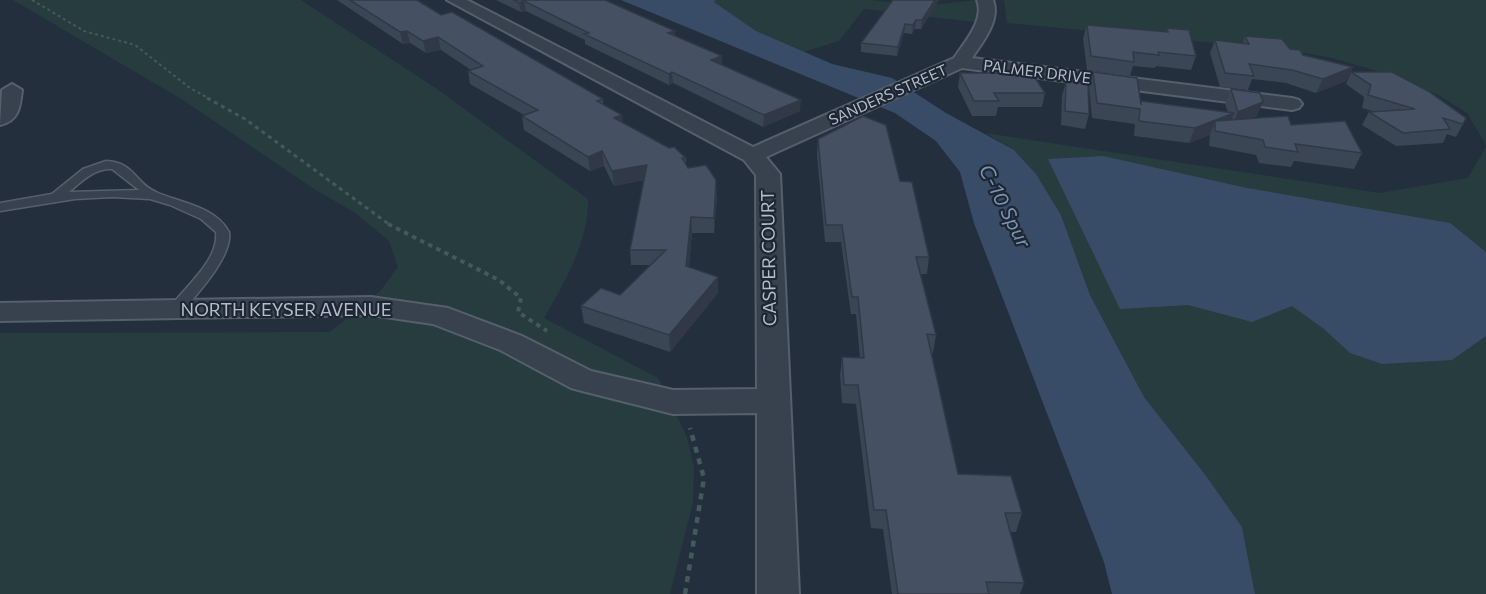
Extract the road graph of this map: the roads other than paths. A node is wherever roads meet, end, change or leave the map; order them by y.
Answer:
1 (455, 0) edge
2 (985, 0) edge
3 (960, 62) junction
4 (6, 91) edge
5 (1292, 104) dead end
6 (0, 119) edge
7 (752, 155) junction
8 (151, 195) junction
9 (57, 196) junction
10 (0, 207) edge
11 (177, 309) junction
12 (0, 312) edge
13 (772, 401) junction
14 (778, 594) edge

1 - 7 street, CASPER COURT
2 - 3 street, SANDERS STREET
3 - 5 street, PALMER DRIVE
3 - 7 street, SANDERS STREET
4 - 6 street
7 - 13 street, CASPER COURT
8 - 9 lane
8 - 9 lane
8 - 11 lane
9 - 10 lane
11 - 12 street, NORTH KEYSER AVENUE
11 - 13 street, NORTH KEYSER AVENUE
13 - 14 street, CASPER COURT

